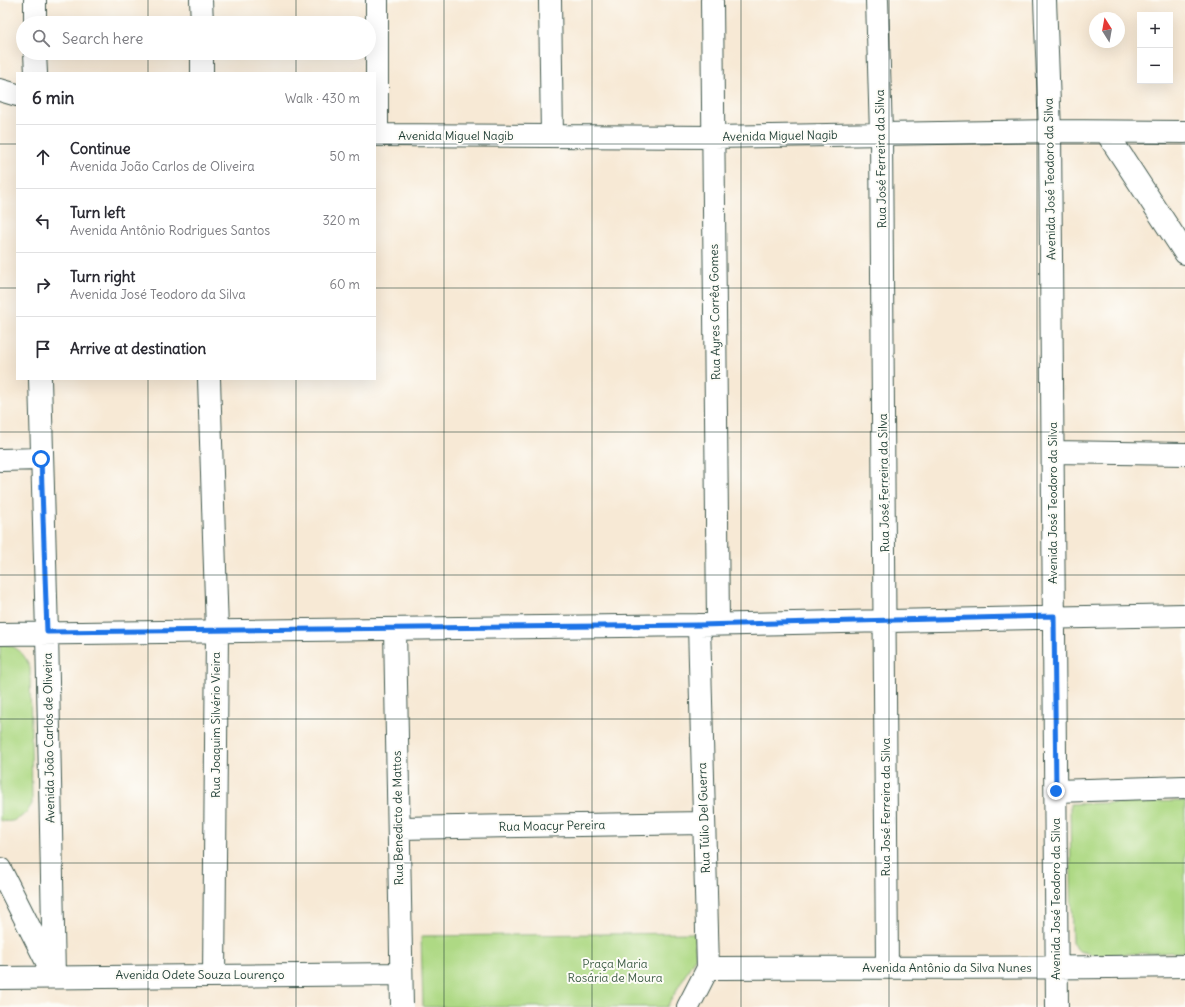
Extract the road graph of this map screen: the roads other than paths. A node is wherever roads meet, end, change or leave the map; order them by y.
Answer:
1 (35, 0) edge
2 (201, 0) edge
3 (377, 0) edge
4 (550, 0) edge
5 (712, 0) edge
6 (877, 0) edge
7 (1045, 0) edge
8 (35, 16) edge
9 (202, 16) edge
10 (36, 60) edge
11 (202, 60) edge
12 (36, 72) edge
13 (202, 72) edge
14 (0, 90) edge
15 (16, 95) edge
16 (1050, 131) junction
17 (1106, 132) junction
18 (1185, 132) edge
19 (881, 134) junction
20 (376, 135) edge
21 (552, 136) junction
22 (714, 137) junction
23 (1185, 253) edge
24 (40, 380) edge
25 (209, 380) edge
26 (1053, 452) junction
27 (1185, 454) edge
28 (41, 459) junction
29 (0, 460) edge
30 (1185, 615) edge
31 (1054, 616) junction
32 (885, 620) junction
33 (709, 624) junction
34 (395, 629) junction
35 (47, 632) junction
36 (217, 632) junction
37 (0, 634) edge
38 (1185, 787) edge
39 (1056, 791) junction
40 (704, 823) junction
41 (399, 828) junction
42 (0, 869) edge
43 (1185, 966) edge
44 (887, 967) junction
45 (708, 968) junction
46 (1057, 969) junction
47 (400, 974) junction
48 (54, 976) junction
49 (214, 976) junction
50 (0, 978) edge
51 (402, 1007) edge
52 (688, 1007) edge
53 (1057, 1007) edge

1 - 8 street
2 - 9 street
3 - 20 street
4 - 21 street
5 - 22 street, Rua Ayres Corrêa Gomes
6 - 19 street, Rua José Ferreira da Silva
7 - 16 street, Avenida José Teodoro da Silva
10 - 12 street
11 - 13 street
14 - 15 street
16 - 17 street, Avenida Miguel Nagib
16 - 19 street, Avenida Miguel Nagib
16 - 26 street, Avenida José Teodoro da Silva
17 - 18 street, Avenida Miguel Nagib
17 - 23 street
19 - 22 street, Avenida Miguel Nagib
19 - 32 street, Rua José Ferreira da Silva
20 - 21 street, Avenida Miguel Nagib
21 - 22 street, Avenida Miguel Nagib
22 - 33 street, Rua Ayres Corrêa Gomes
24 - 28 street, Avenida João Carlos de Oliveira
25 - 36 street, Rua Joaquim Silvério Vieira
26 - 27 street
26 - 31 street, Avenida José Teodoro da Silva
28 - 29 street
28 - 35 street, Avenida João Carlos de Oliveira
30 - 31 street
31 - 32 street
31 - 39 street, Avenida José Teodoro da Silva
32 - 33 street
32 - 44 street, Rua José Ferreira da Silva
33 - 34 street
33 - 40 street, Rua Túlio Del Guerra
34 - 36 street
34 - 41 street, Rua Benedicto de Mattos
35 - 36 street
35 - 37 street
35 - 48 street, Avenida João Carlos de Oliveira
36 - 49 street, Rua Joaquim Silvério Vieira
38 - 39 street
39 - 46 street, Avenida José Teodoro da Silva
40 - 41 street, Rua Moacyr Pereira
40 - 45 street, Rua Túlio Del Guerra
41 - 47 street, Rua Benedicto de Mattos
42 - 48 street
43 - 46 street, Avenida Antônio da Silva Nunes
44 - 45 street, Avenida Antônio da Silva Nunes
44 - 46 street, Avenida Antônio da Silva Nunes
45 - 52 street, Rua Túlio Del Guerra
46 - 53 street, Avenida José Teodoro da Silva
47 - 49 street, Avenida Odete Souza Lourenço
47 - 51 street, Rua Benedicto de Mattos
48 - 49 street, Avenida Odete Souza Lourenço
48 - 50 street, Avenida Odete Souza Lourenço

